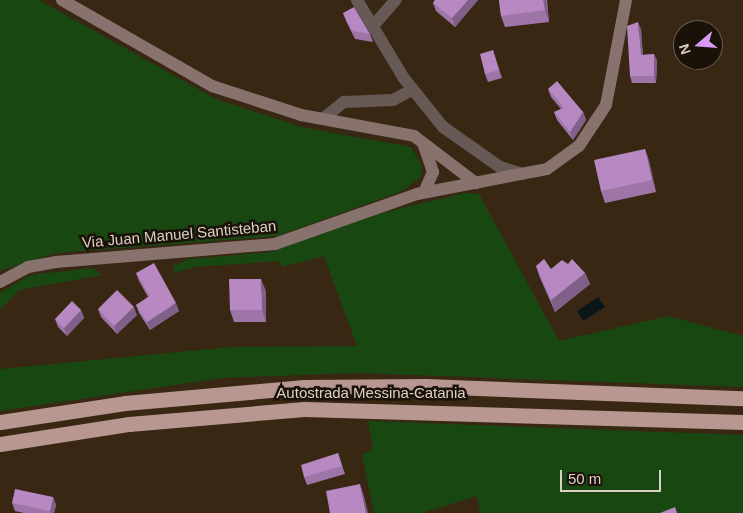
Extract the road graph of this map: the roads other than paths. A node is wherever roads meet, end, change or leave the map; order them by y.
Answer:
1 (62, 0) edge
2 (357, 0) edge
3 (396, 0) edge
4 (626, 0) edge
5 (373, 26) junction
6 (412, 90) junction
7 (324, 118) junction
8 (422, 141) junction
9 (500, 166) junction
10 (530, 176) junction
11 (509, 180) junction
12 (476, 183) junction
13 (424, 192) junction
14 (0, 282) edge
15 (743, 398) edge
16 (0, 422) edge
17 (743, 422) edge
18 (0, 444) edge

1 - 7 street
2 - 5 street
3 - 5 street
4 - 10 street, Via Juan Manuel Santisteban
5 - 6 street
6 - 7 street
6 - 9 street
7 - 8 street
8 - 12 street
8 - 13 street
9 - 10 street
9 - 11 street
10 - 11 street, Via Juan Manuel Santisteban
11 - 12 street, Via Juan Manuel Santisteban
12 - 13 street, Via Juan Manuel Santisteban
13 - 14 street, Via Juan Manuel Santisteban
15 - 16 highway, Autostrada Messina-Catania
17 - 18 highway, Autostrada Messina-Catania

